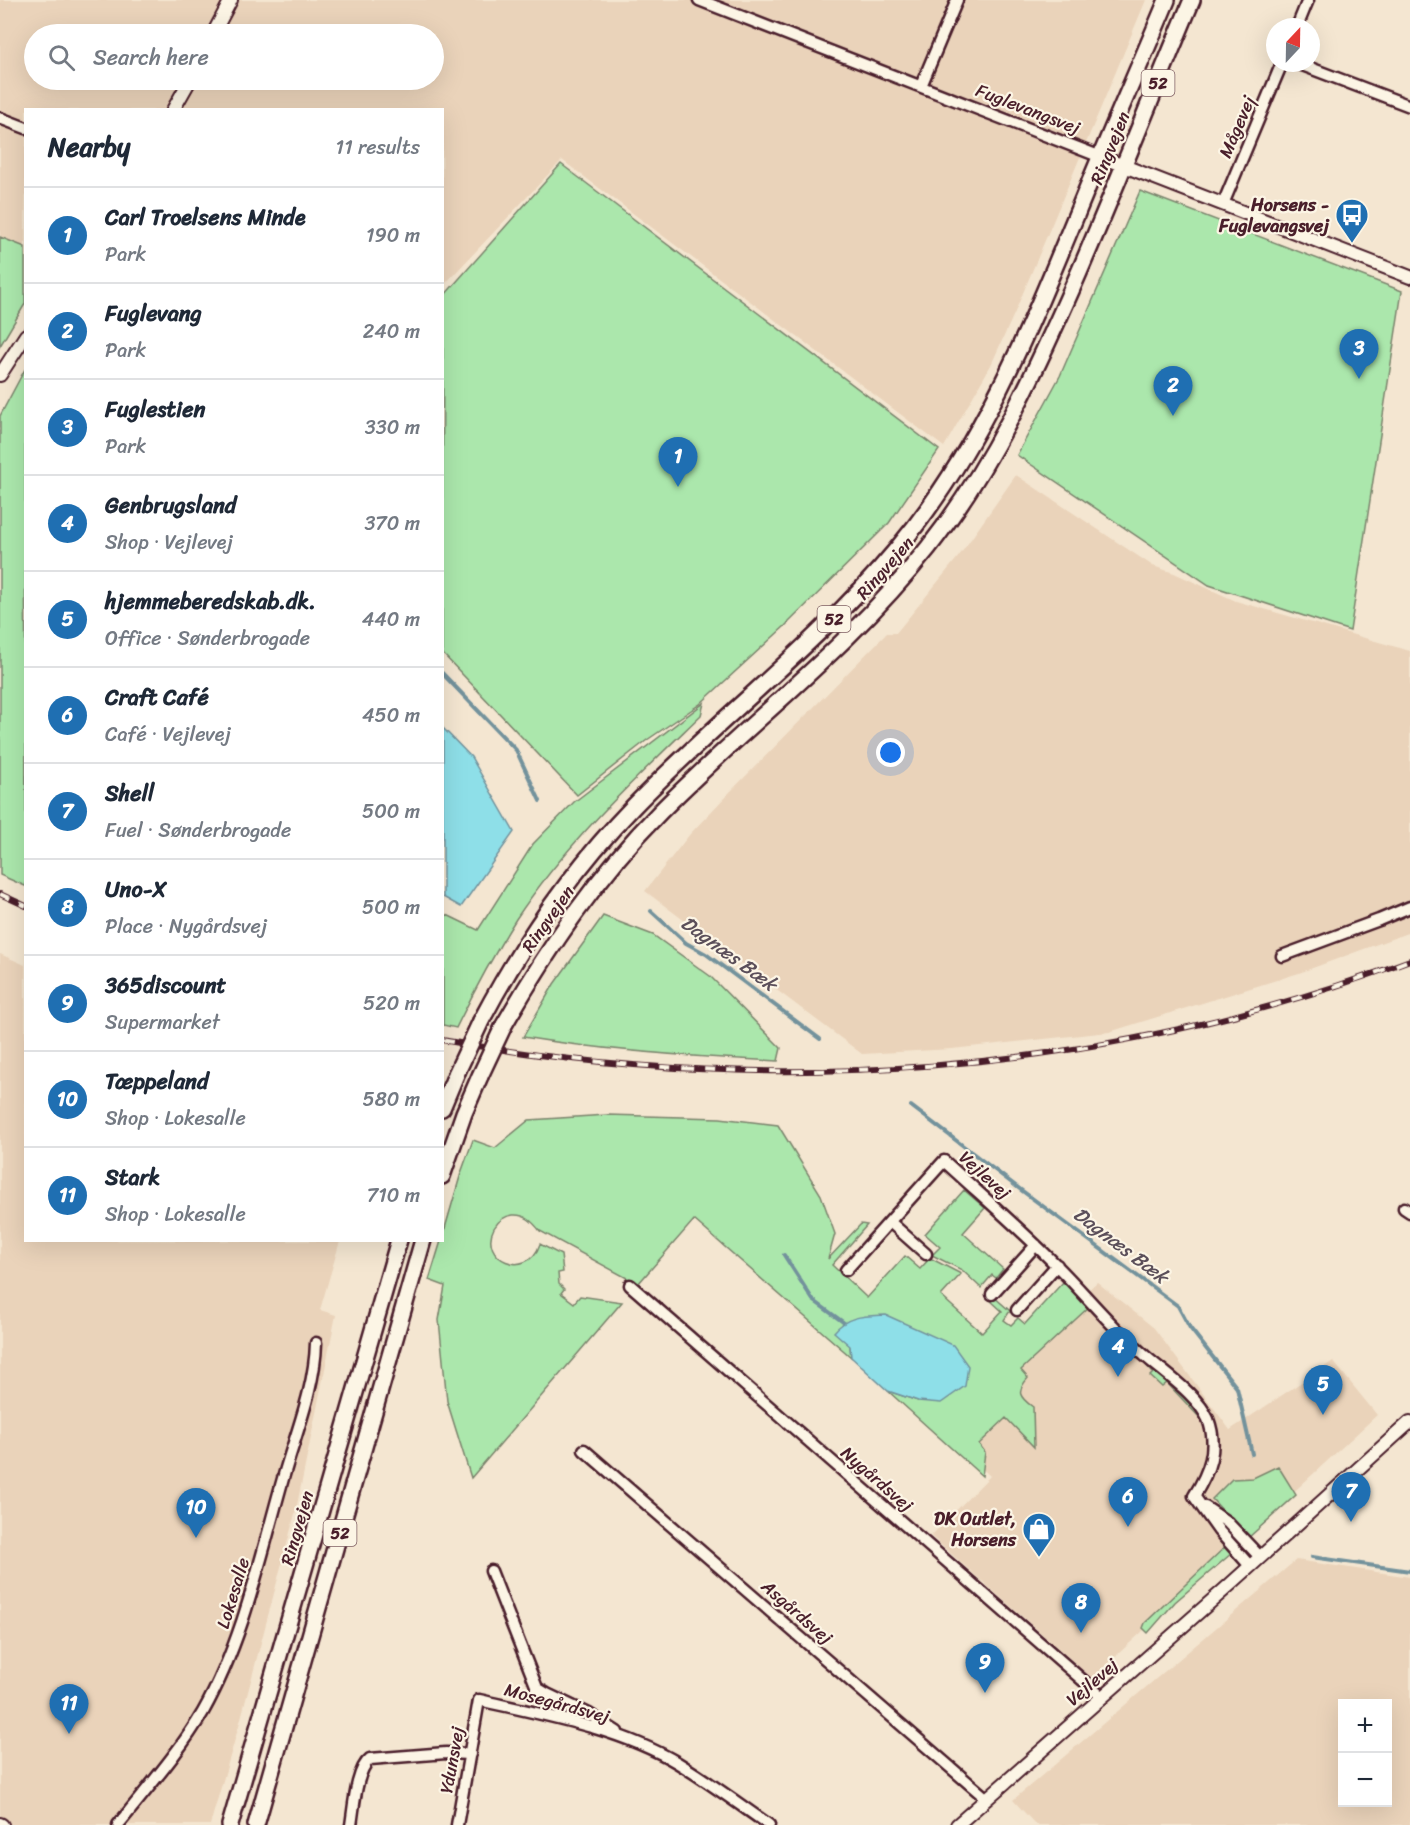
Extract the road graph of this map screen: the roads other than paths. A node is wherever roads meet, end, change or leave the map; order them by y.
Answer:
1 (231, 0) edge
2 (699, 0) edge
3 (957, 0) edge
4 (1167, 0) edge
5 (1192, 0) edge
6 (1308, 0) edge
7 (714, 3) edge
8 (1301, 18) edge
9 (218, 24) edge
10 (1278, 72) edge
11 (1320, 72) edge
12 (921, 86) junction
13 (184, 90) edge
14 (1410, 106) edge
15 (174, 108) edge
16 (0, 118) edge
17 (24, 127) edge
18 (1101, 157) junction
19 (1124, 166) junction
20 (1223, 204) junction
21 (1410, 278) edge
22 (24, 338) edge
23 (0, 375) edge
24 (1410, 907) edge
25 (1282, 956) dead end
26 (444, 1103) edge
27 (444, 1170) edge
28 (890, 1222) junction
29 (398, 1242) edge
30 (422, 1242) edge
31 (1036, 1245) junction
32 (926, 1254) dead end
33 (1057, 1265) junction
34 (846, 1270) dead end
35 (630, 1285) dead end
36 (992, 1294) dead end
37 (1017, 1310) dead end
38 (316, 1343) dead end
39 (1410, 1422) edge
40 (584, 1450) dead end
41 (1202, 1505) junction
42 (1260, 1557) junction
43 (1250, 1566) junction
44 (491, 1571) dead end
45 (1102, 1697) junction
46 (479, 1700) joint
47 (627, 1739) junction
48 (470, 1754) junction
49 (987, 1799) junction
50 (118, 1825) edge
51 (230, 1825) edge
52 (256, 1825) edge
53 (351, 1825) edge
54 (457, 1825) edge
55 (769, 1825) edge
56 (957, 1825) edge

1 - 9 street
2 - 7 street, Fuglevangsvej
3 - 12 street
4 - 18 main road, Ringvejen / 52
5 - 19 main road, Ringvejen / 52
6 - 8 street
7 - 12 street, Fuglevangsvej
10 - 20 street, Mågevej
11 - 14 street
12 - 18 street, Fuglevangsvej
13 - 15 street
16 - 17 street
18 - 19 street, Fuglevangsvej
18 - 26 main road, Ringvejen / 52, bridge
19 - 20 street, Fuglevangsvej
19 - 27 main road, Ringvejen / 52, bridge
20 - 21 street, Fuglevangsvej
22 - 23 street
24 - 25 street
28 - 31 street, Vejlevej
28 - 32 street
28 - 34 street, Vejlevej
29 - 51 main road, Ringvejen / 52
30 - 52 main road, 52
31 - 33 street, Vejlevej
31 - 36 street
33 - 37 street
33 - 41 street, Vejlevej
35 - 45 street, Nygårdsvej
38 - 50 street, Lokesalle
39 - 42 street, Vejlevej
40 - 49 street, Asgårdsvej
41 - 42 street
41 - 43 street
42 - 43 street, Vejlevej
43 - 45 street, Vejlevej
44 - 47 street, Mosegårdsvej
45 - 49 street, Vejlevej
46 - 47 street, Mosegårdsvej
46 - 48 street, Ydunsvej
47 - 55 street, Mosegårdsvej
48 - 53 street
48 - 54 street, Ydunsvej
49 - 56 street, Vejlevej

